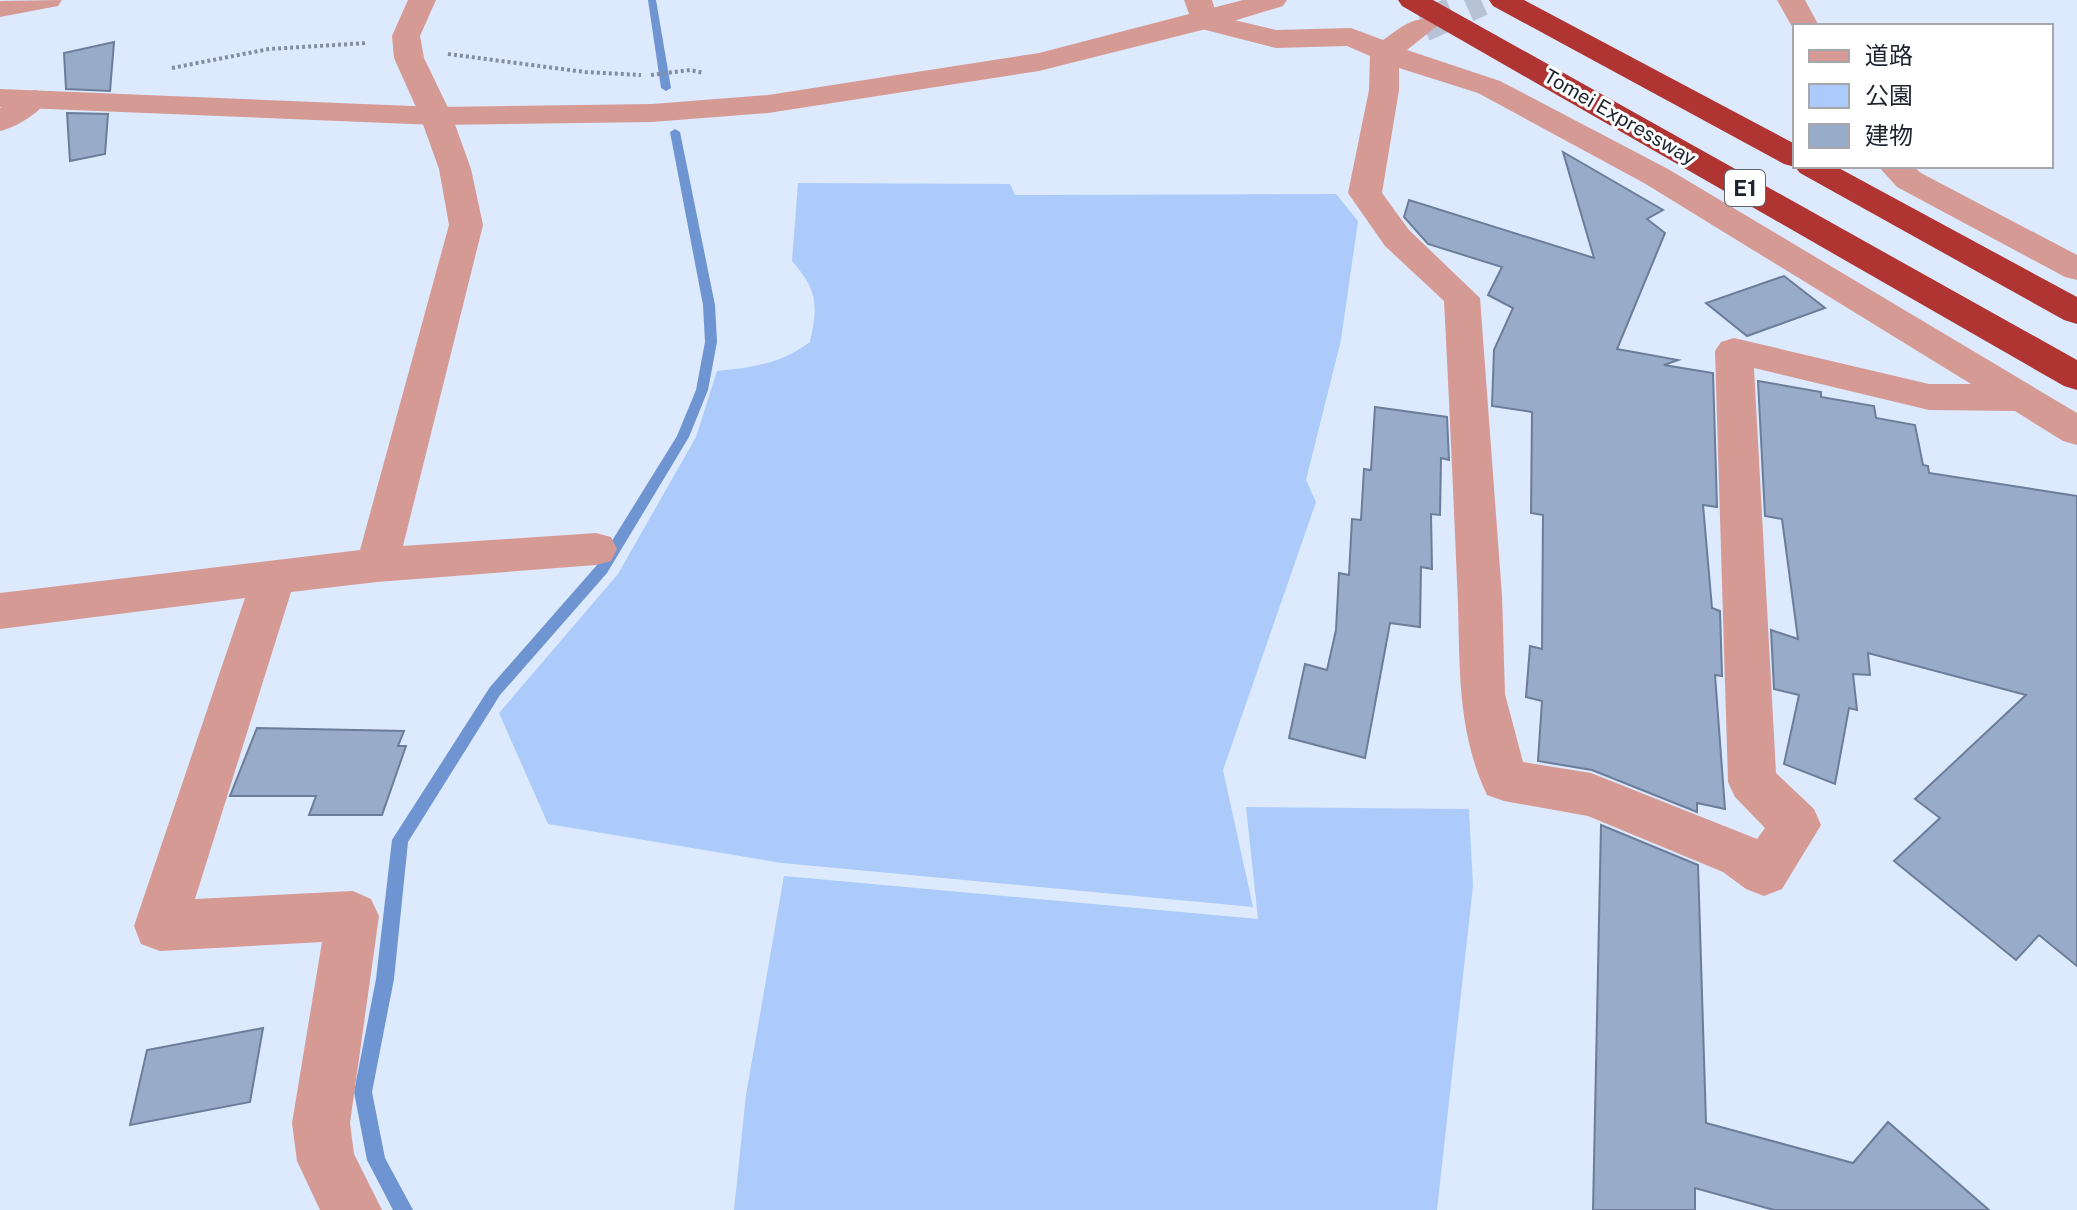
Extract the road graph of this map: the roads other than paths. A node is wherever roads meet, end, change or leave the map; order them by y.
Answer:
1 (48, 0) edge
2 (422, 0) edge
3 (1273, 0) edge
4 (1503, 0) edge
5 (1791, 0) edge
6 (0, 9) edge
7 (1201, 11) edge
8 (1418, 13) edge
9 (1804, 24) edge
10 (1385, 52) junction
11 (0, 98) edge
12 (34, 99) junction
13 (436, 116) junction
14 (0, 122) edge
15 (1793, 156) edge
16 (1815, 168) edge
17 (1896, 168) edge
18 (2077, 269) edge
19 (2077, 312) edge
20 (2077, 377) edge
21 (2023, 398) junction
22 (2077, 431) edge
23 (596, 549) dead end
24 (377, 565) junction
25 (274, 577) junction
26 (0, 611) edge
27 (352, 1210) edge

1 - 6 street
2 - 13 street
3 - 7 street
4 - 15 highway, Tomei Expressway / E1
5 - 9 street
7 - 10 street
7 - 13 street
8 - 10 street
8 - 20 highway, Tomei Expressway / E1
10 - 21 street
10 - 21 street
11 - 12 street
12 - 13 street
12 - 14 street
13 - 24 street
16 - 19 highway
17 - 18 street
21 - 22 street
23 - 24 street
24 - 25 street
25 - 26 street
25 - 27 street

